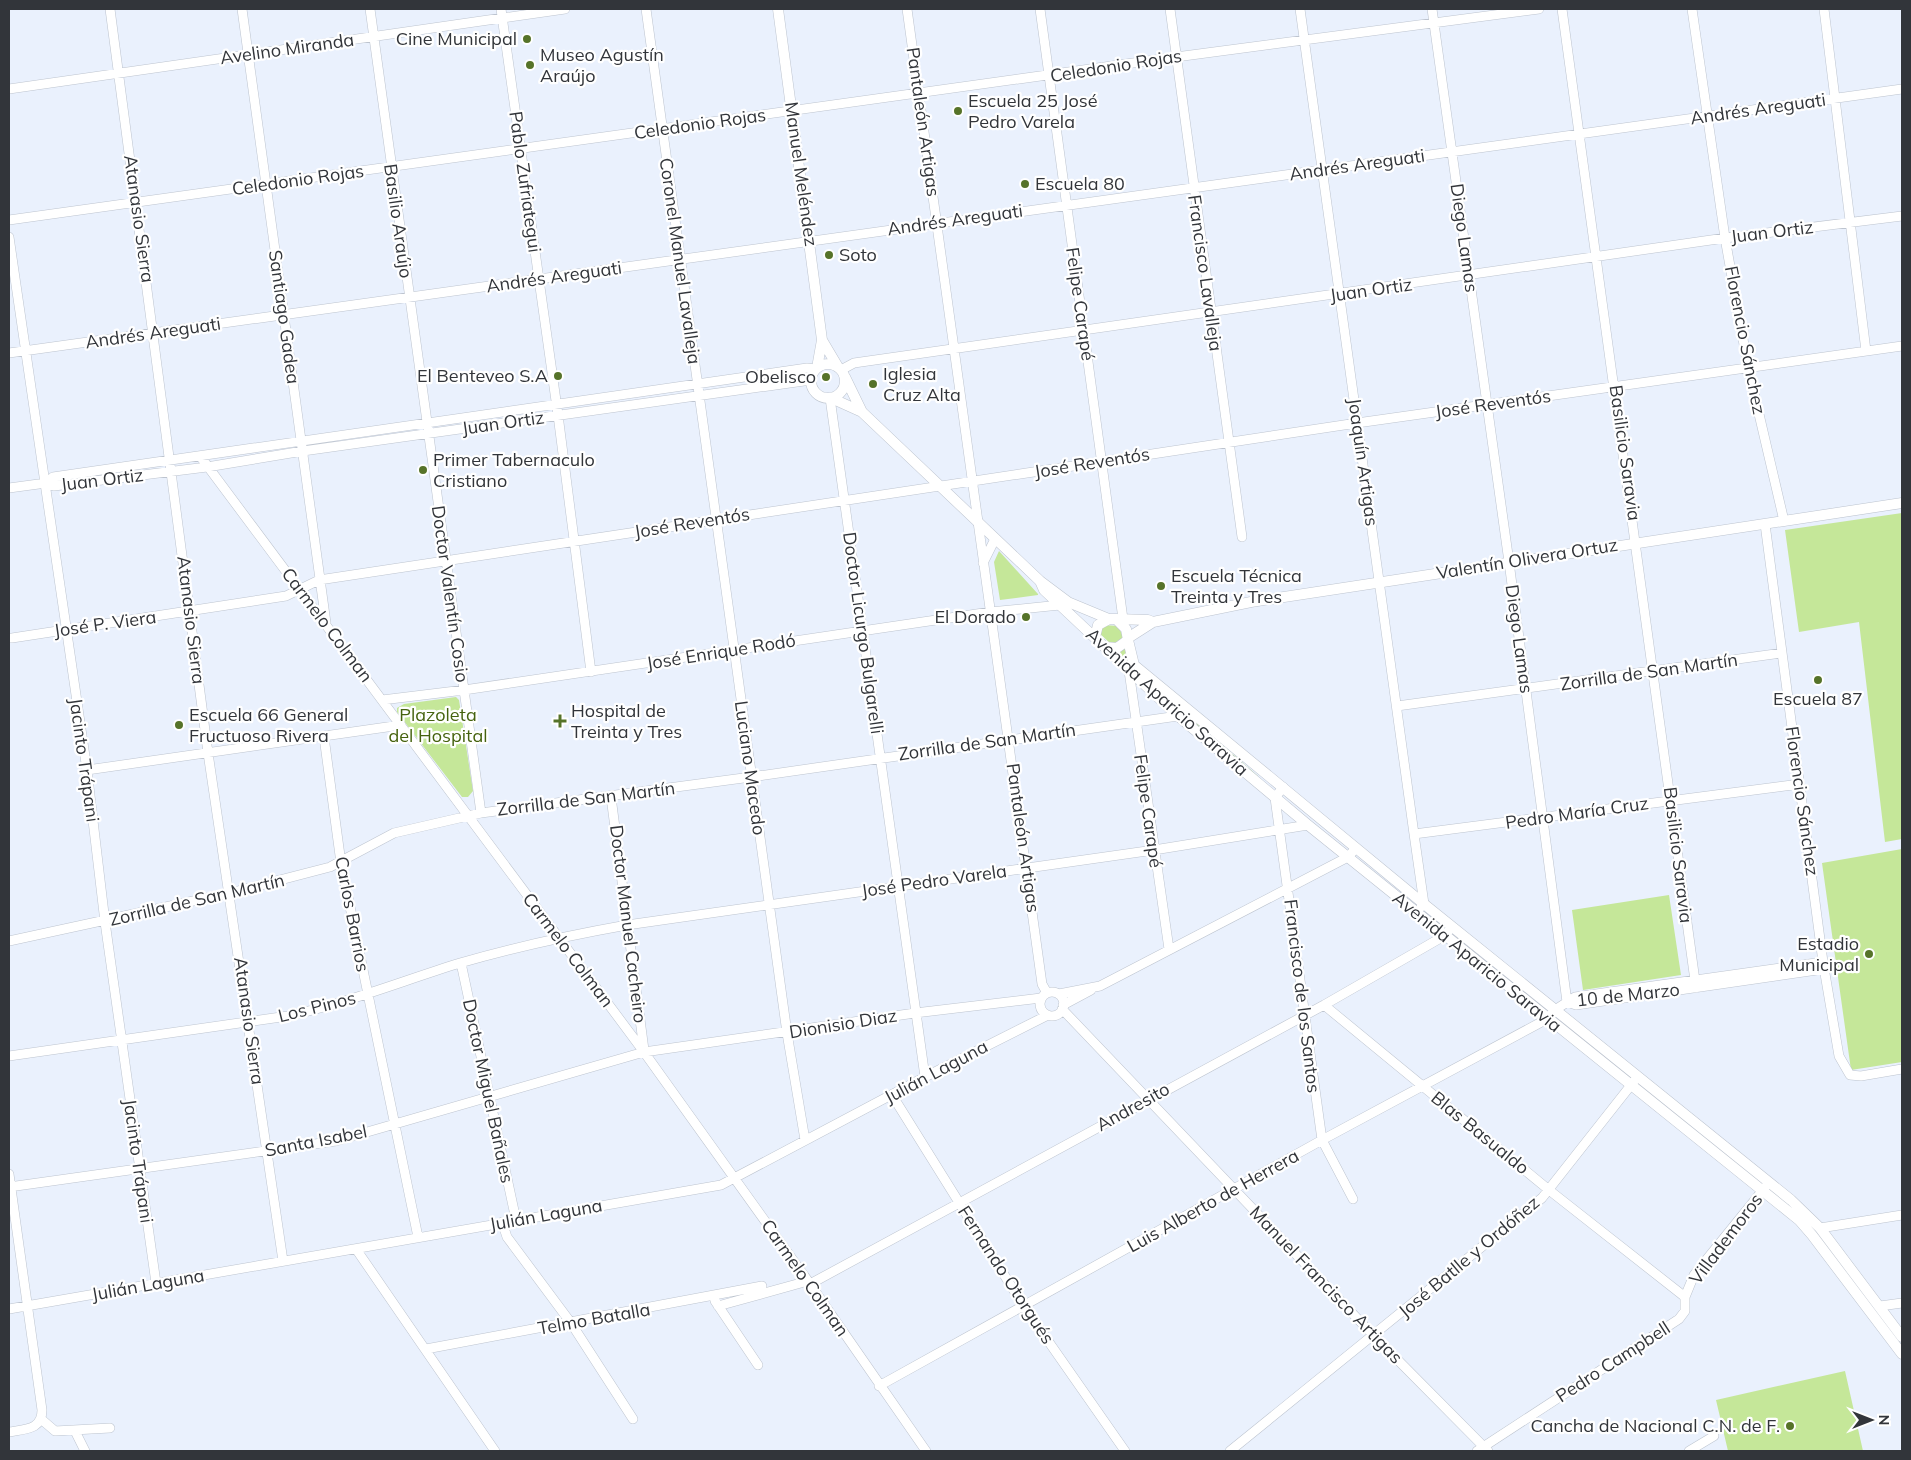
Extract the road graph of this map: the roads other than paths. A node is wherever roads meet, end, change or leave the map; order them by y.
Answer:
1 (110, 9) edge
2 (242, 9) edge
3 (370, 9) edge
4 (565, 9) edge
5 (646, 9) edge
6 (778, 9) edge
7 (907, 9) edge
8 (1040, 9) edge
9 (1170, 9) edge
10 (1300, 9) edge
11 (1432, 9) edge
12 (1539, 9) edge
13 (1562, 9) edge
14 (1692, 9) edge
15 (1824, 9) edge
16 (502, 13) edge
17 (1434, 23) junction
18 (374, 36) junction
19 (1305, 40) junction
20 (249, 55) junction
21 (1176, 57) junction
22 (119, 72) junction
23 (1049, 76) junction
24 (9, 89) edge
25 (1902, 89) edge
26 (919, 94) junction
27 (1836, 98) junction
28 (792, 111) junction
29 (1707, 116) junction
30 (662, 129) junction
31 (1580, 134) junction
32 (520, 148) junction
33 (1452, 152) junction
34 (390, 167) junction
35 (1322, 170) junction
36 (266, 184) junction
37 (1194, 188) junction
38 (137, 202) junction
39 (1066, 205) junction
40 (1902, 216) edge
41 (9, 220) edge
42 (937, 222) junction
43 (1851, 222) junction
44 (9, 237) edge
45 (1724, 238) junction
46 (810, 241) junction
47 (1597, 257) junction
48 (680, 259) junction
49 (1469, 276) junction
50 (539, 279) junction
51 (1339, 294) junction
52 (408, 297) junction
53 (1211, 312) junction
54 (284, 314) junction
55 (1084, 330) junction
56 (155, 332) junction
57 (822, 340) junction
58 (1902, 346) edge
59 (26, 350) junction
60 (954, 350) junction
61 (1866, 351) junction
62 (9, 353) edge
63 (1748, 367) junction
64 (816, 369) junction
65 (841, 371) junction
66 (811, 380) junction
67 (698, 385) junction
68 (1615, 386) junction
69 (699, 395) junction
70 (831, 398) junction
71 (1487, 404) junction
72 (557, 405) junction
73 (862, 412) junction
74 (558, 415) junction
75 (1357, 423) junction
76 (426, 424) junction
77 (427, 434) junction
78 (301, 441) junction
79 (1229, 442) junction
80 (303, 451) junction
81 (200, 456) junction
82 (170, 460) junction
83 (1101, 462) junction
84 (207, 467) junction
85 (172, 471) junction
86 (972, 481) junction
87 (46, 483) junction
88 (941, 485) junction
89 (9, 488) edge
90 (844, 500) junction
91 (1902, 504) edge
92 (716, 520) junction
93 (1784, 521) junction
94 (978, 522) junction
95 (1764, 524) junction
96 (1242, 537) dead end
97 (996, 539) junction
98 (574, 541) junction
99 (1637, 543) junction
100 (445, 560) junction
101 (1509, 562) junction
102 (983, 563) junction
103 (319, 580) junction
104 (1040, 581) junction
105 (1380, 582) junction
106 (300, 588) junction
107 (286, 596) joint
108 (1060, 605) junction
109 (189, 612) junction
110 (990, 612) junction
111 (1116, 619) junction
112 (1153, 622) junction
113 (326, 625) junction
114 (66, 630) junction
115 (862, 631) junction
116 (1095, 637) junction
117 (12, 638) dead end
118 (1128, 639) junction
119 (1105, 647) junction
120 (733, 649) junction
121 (1782, 653) junction
122 (1129, 671) junction
123 (1654, 671) junction
124 (591, 672) junction
125 (1526, 689) junction
126 (464, 690) junction
127 (382, 700) junction
128 (1397, 706) junction
129 (1178, 716) junction
130 (1135, 721) junction
131 (401, 725) junction
132 (324, 737) junction
133 (1009, 739) junction
134 (208, 753) junction
135 (880, 758) junction
136 (87, 770) junction
137 (751, 777) junction
138 (1800, 784) junction
139 (1283, 787) junction
140 (612, 796) junction
141 (1275, 798) junction
142 (1671, 800) junction
143 (481, 813) junction
144 (467, 816) junction
145 (1543, 817) junction
146 (1308, 826) junction
147 (1279, 830) junction
148 (1414, 834) junction
149 (1356, 848) junction
150 (1154, 850) junction
151 (1348, 857) junction
152 (341, 863) junction
153 (1027, 868) junction
154 (898, 885) junction
155 (1288, 887) junction
156 (230, 893) junction
157 (769, 904) junction
158 (1420, 908) junction
159 (105, 922) junction
160 (628, 925) junction
161 (1452, 927) junction
162 (1444, 936) junction
163 (560, 937) junction
164 (9, 941) edge
165 (1169, 950) junction
166 (461, 963) junction
167 (1824, 966) junction
168 (1695, 983) junction
169 (1100, 986) junction
170 (367, 994) junction
171 (1059, 994) junction
172 (1044, 996) junction
173 (1567, 1002) junction
174 (1324, 1005) junction
175 (1063, 1007) junction
176 (1555, 1010) junction
177 (915, 1013) junction
178 (1304, 1014) junction
179 (1048, 1015) junction
180 (1548, 1019) junction
181 (249, 1022) junction
182 (787, 1033) junction
183 (121, 1040) junction
184 (644, 1052) junction
185 (9, 1056) edge
186 (1902, 1069) edge
187 (925, 1077) junction
188 (1638, 1077) junction
189 (1631, 1086) junction
190 (1423, 1087) junction
191 (490, 1095) junction
192 (892, 1095) junction
193 (1148, 1099) junction
194 (393, 1124) junction
195 (805, 1140) junction
196 (1322, 1140) junction
197 (267, 1152) junction
198 (139, 1169) junction
199 (9, 1174) edge
200 (735, 1179) junction
201 (1766, 1186) junction
202 (10, 1187) edge
203 (1234, 1189) junction
204 (1549, 1190) junction
205 (1353, 1199) dead end
206 (959, 1202) junction
207 (1902, 1215) edge
208 (1802, 1217) junction
209 (516, 1220) junction
210 (502, 1222) junction
211 (1820, 1228) junction
212 (418, 1237) junction
213 (356, 1248) junction
214 (283, 1261) junction
215 (809, 1282) junction
216 (156, 1283) junction
217 (762, 1286) dead end
218 (712, 1297) junction
219 (1685, 1297) junction
220 (1902, 1303) edge
221 (1023, 1305) junction
222 (27, 1306) junction
223 (718, 1306) junction
224 (1880, 1306) junction
225 (9, 1309) edge
226 (571, 1323) junction
227 (1374, 1336) junction
228 (1902, 1337) edge
229 (426, 1349) junction
230 (1902, 1354) edge
231 (758, 1365) dead end
232 (880, 1386) junction
233 (42, 1418) junction
234 (633, 1420) dead end
235 (110, 1428) dead end
236 (75, 1431) junction
237 (9, 1432) edge
238 (1714, 1436) dead end
239 (1483, 1450) edge
240 (85, 1451) edge
241 (495, 1451) edge
242 (926, 1451) edge
243 (1125, 1451) edge
244 (1230, 1451) edge
245 (1689, 1451) edge

1 - 22 street, Atanasio Sierra
2 - 20 street, Santiago Gadea
3 - 18 street, Basilio Araújo
4 - 16 street, Avelino Miranda
5 - 30 street, Coronel Manuel Lavalleja
6 - 28 street, Manuel Meléndez
7 - 26 street, Pantaleón Artigas
8 - 23 street, Felipe Carapé
9 - 21 street, Francisco Lavalleja
10 - 19 street, Joaquín Artigas
11 - 17 street, Diego Lamas
12 - 17 street, Celedonio Rojas
13 - 31 street, Basilicio Saravia
14 - 29 street, Florencio Sánchez
15 - 27 street
16 - 18 street, Avelino Miranda
16 - 32 street, Pablo Zufriategui
17 - 19 street, Celedonio Rojas
17 - 33 street, Diego Lamas
18 - 20 street, Avelino Miranda
18 - 34 street, Basilio Araújo
19 - 21 street, Celedonio Rojas
19 - 35 street, Joaquín Artigas
20 - 22 street, Avelino Miranda
20 - 36 street, Santiago Gadea
21 - 23 street, Celedonio Rojas
21 - 37 street, Francisco Lavalleja
22 - 24 street, Avelino Miranda
22 - 38 street, Atanasio Sierra
23 - 26 street, Celedonio Rojas
23 - 39 street, Felipe Carapé
25 - 27 street, Andrés Areguati
26 - 28 street, Celedonio Rojas
26 - 42 street, Pantaleón Artigas
27 - 29 street, Andrés Areguati
27 - 43 street
28 - 30 street, Celedonio Rojas
28 - 46 street, Manuel Meléndez
29 - 31 street, Andrés Areguati
29 - 45 street, Florencio Sánchez
30 - 32 street, Celedonio Rojas
30 - 48 street, Coronel Manuel Lavalleja
31 - 33 street, Andrés Areguati
31 - 47 street, Basilicio Saravia
32 - 34 street, Celedonio Rojas
32 - 50 street, Pablo Zufriategui
33 - 35 street, Andrés Areguati
33 - 49 street, Diego Lamas
34 - 36 street, Celedonio Rojas
34 - 52 street, Basilio Araújo
35 - 37 street, Andrés Areguati
35 - 51 street, Joaquín Artigas
36 - 38 street, Celedonio Rojas
36 - 54 street, Santiago Gadea
37 - 39 street, Andrés Areguati
37 - 53 street, Francisco Lavalleja
38 - 41 street, Celedonio Rojas
38 - 56 street, Atanasio Sierra
39 - 42 street, Andrés Areguati
39 - 55 street, Felipe Carapé
40 - 43 street, Juan Ortiz
42 - 46 street, Andrés Areguati
42 - 60 street, Pantaleón Artigas
43 - 45 street, Juan Ortiz
43 - 61 street
44 - 59 street, Jacinto Trápani
45 - 47 street, Juan Ortiz
45 - 63 street, Florencio Sánchez
46 - 48 street, Andrés Areguati
46 - 57 street, Manuel Meléndez
47 - 49 street, Juan Ortiz
47 - 68 street, Basilicio Saravia
48 - 50 street, Andrés Areguati
48 - 67 street, Coronel Manuel Lavalleja
49 - 51 street, Juan Ortiz
49 - 71 street, Diego Lamas
50 - 52 street, Andrés Areguati
50 - 72 street, Pablo Zufriategui
51 - 53 street, Juan Ortiz
51 - 75 street, Joaquín Artigas
52 - 54 street, Andrés Areguati
52 - 76 street, Basilio Araújo
53 - 55 street, Juan Ortiz
53 - 79 street, Francisco Lavalleja
54 - 56 street, Andrés Areguati
54 - 78 street, Santiago Gadea
55 - 60 street, Juan Ortiz
55 - 83 street, Felipe Carapé
56 - 59 street, Andrés Areguati
56 - 82 street, Atanasio Sierra
57 - 64 street, Manuel Meléndez
57 - 65 street, Manuel Meléndez
58 - 61 street, José Reventós
59 - 62 street, Andrés Areguati
59 - 87 street, Jacinto Trápani
60 - 65 street, Juan Ortiz
60 - 86 street, Pantaleón Artigas
61 - 63 street, José Reventós
63 - 68 street, José Reventós
63 - 93 street, Florencio Sánchez
64 - 65 street
64 - 66 street
64 - 67 street, Juan Ortiz
65 - 70 street
65 - 73 street, Avenida Aparicio Saravia
66 - 69 street, Juan Ortiz
66 - 70 street
67 - 69 street, Coronel Manuel Lavalleja
67 - 72 street, Juan Ortiz
68 - 71 street, José Reventós
68 - 99 street, Basilicio Saravia
69 - 74 street, Juan Ortiz
69 - 92 street, Luciano Macedo
70 - 73 street, Avenida Aparicio Saravia
70 - 90 street, Doctor Licurgo Bulgarelli
71 - 75 street, José Reventós
71 - 101 street, Diego Lamas
72 - 74 street, Pablo Zufriategui
72 - 76 street, Juan Ortiz
73 - 88 street, Avenida Aparicio Saravia
74 - 77 street, Juan Ortiz
74 - 98 street
75 - 79 street, José Reventós
75 - 105 street, Joaquín Artigas
76 - 77 street, Basilio Araújo
76 - 78 street, Juan Ortiz
77 - 80 street, Juan Ortiz
77 - 100 street, Doctor Valentín Cosio
78 - 80 street, Santiago Gadea
78 - 81 street, Juan Ortiz
79 - 83 street, José Reventós
79 - 96 street, Francisco Lavalleja
80 - 84 street, Juan Ortiz
80 - 103 street, Santiago Gadea
81 - 82 street, Juan Ortiz
81 - 84 street, Carmelo Colman
82 - 85 street, Atanasio Sierra
82 - 87 street, Juan Ortiz
83 - 86 street, José Reventós
83 - 111 street, Felipe Carapé
84 - 85 street, Juan Ortiz
84 - 106 street, Carmelo Colman
85 - 87 street, Juan Ortiz
85 - 109 street, Atanasio Sierra
86 - 88 street, José Reventós
86 - 94 street, Pantaleón Artigas
87 - 89 street
87 - 114 street, Jacinto Trápani
88 - 90 street, José Reventós
88 - 94 street, Avenida Aparicio Saravia
90 - 92 street, José Reventós
90 - 115 street, Doctor Licurgo Bulgarelli
91 - 93 street, Valentín Olivera Ortuz
92 - 98 street, José Reventós
92 - 120 street, Luciano Macedo
93 - 95 street, Valentín Olivera Ortuz
94 - 97 street, Avenida Aparicio Saravia
94 - 102 street, Pantaleón Artigas
95 - 99 street, Valentín Olivera Ortuz
95 - 121 street, Florencio Sánchez
97 - 102 street
97 - 104 street, Avenida Aparicio Saravia
98 - 100 street, José Reventós
98 - 124 street
99 - 101 street, Valentín Olivera Ortuz
99 - 123 street, Basilicio Saravia
100 - 103 street, José Reventós
100 - 126 street, Doctor Valentín Cosio
101 - 105 street, Valentín Olivera Ortuz
101 - 125 street, Diego Lamas
102 - 110 street, Pantaleón Artigas
103 - 106 street, José Reventós
103 - 113 street, Santiago Gadea
104 - 108 street, Avenida Aparicio Saravia
104 - 111 street, Avenida Aparicio Saravia
105 - 112 street, Valentín Olivera Ortuz
105 - 128 street, Joaquín Artigas
106 - 107 street, José Reventós
106 - 113 street, Carmelo Colman
107 - 109 street, José P. Viera
108 - 110 street, José Enrique Rodó
108 - 116 street, Avenida Aparicio Saravia
109 - 114 street, José P. Viera
109 - 134 street, Atanasio Sierra
110 - 115 street, José Enrique Rodó
110 - 133 street, Pantaleón Artigas
111 - 112 street, Valentín Olivera Ortuz
111 - 116 street
111 - 118 street
112 - 118 street, Valentín Olivera Ortuz
113 - 127 street, Carmelo Colman
114 - 117 street, José P. Viera
114 - 136 street, Jacinto Trápani
115 - 120 street, José Enrique Rodó
115 - 135 street, Doctor Licurgo Bulgarelli
116 - 119 street, Avenida Aparicio Saravia
118 - 119 street
118 - 139 street, Avenida Aparicio Saravia
119 - 122 street, Avenida Aparicio Saravia
120 - 124 street, José Enrique Rodó
120 - 137 street, Luciano Macedo
121 - 123 street, Zorrilla de San Martín
121 - 138 street, Florencio Sánchez
122 - 129 street, Avenida Aparicio Saravia
122 - 130 street, Felipe Carapé
123 - 125 street, Zorrilla de San Martín
123 - 142 street, Basilicio Saravia
124 - 126 street, José Enrique Rodó
125 - 128 street, Zorrilla de San Martín
125 - 145 street, Diego Lamas
126 - 127 street, José Enrique Rodó
126 - 143 street, Doctor Valentín Cosio
127 - 131 street, Carmelo Colman
128 - 148 street, Joaquín Artigas
129 - 130 street, Zorrilla de San Martín
129 - 141 street, Avenida Aparicio Saravia
130 - 133 street, Zorrilla de San Martín
130 - 150 street, Felipe Carapé
131 - 132 street
131 - 144 street, Carmelo Colman
132 - 134 street
132 - 152 street, Carlos Barrios
133 - 135 street, Zorrilla de San Martín
133 - 153 street, Pantaleón Artigas
134 - 136 street
134 - 156 street, Atanasio Sierra
135 - 137 street, Zorrilla de San Martín
135 - 154 street, Doctor Licurgo Bulgarelli
136 - 159 street, Jacinto Trápani
137 - 140 street, Zorrilla de San Martín
137 - 157 street, Luciano Macedo
138 - 142 street, Pedro María Cruz
138 - 167 street, Florencio Sánchez
139 - 141 street
139 - 149 street, Avenida Aparicio Saravia
140 - 143 street, Zorrilla de San Martín
140 - 160 street, Doctor Manuel Cacheiro
141 - 146 street, Avenida Aparicio Saravia
141 - 147 street, Francisco de los Santos
142 - 145 street, Pedro María Cruz
142 - 168 street, Basilicio Saravia
143 - 144 street, Zorrilla de San Martín
144 - 152 street, Zorrilla de San Martín
144 - 163 street, Carmelo Colman
145 - 148 street, Pedro María Cruz
145 - 173 street, Diego Lamas
146 - 147 street, José Pedro Varela
146 - 151 street, Avenida Aparicio Saravia
147 - 150 street, José Pedro Varela
147 - 155 street, Francisco de los Santos
148 - 158 street, Joaquín Artigas
149 - 151 street
149 - 158 street, Avenida Aparicio Saravia
150 - 153 street, José Pedro Varela
150 - 165 street, Felipe Carapé
151 - 155 street
151 - 158 street, Avenida Aparicio Saravia
152 - 156 street, Zorrilla de San Martín
152 - 170 street, Carlos Barrios
153 - 154 street, José Pedro Varela
153 - 172 street, Pantaleón Artigas
154 - 157 street, José Pedro Varela
154 - 177 street, Doctor Licurgo Bulgarelli
155 - 165 street
155 - 178 street, Francisco de los Santos
156 - 159 street, Zorrilla de San Martín
156 - 181 street, Atanasio Sierra
157 - 160 street, José Pedro Varela
157 - 182 street, Luciano Macedo
158 - 161 street, Avenida Aparicio Saravia
158 - 162 street, Avenida Aparicio Saravia
159 - 164 street, Zorrilla de San Martín
159 - 183 street, Jacinto Trápani
160 - 163 street, José Pedro Varela
160 - 184 street, Doctor Manuel Cacheiro
161 - 162 street, Andresito
161 - 176 street, Avenida Aparicio Saravia
162 - 174 street, Andresito
162 - 180 street, Avenida Aparicio Saravia
163 - 166 street, Los Pinos
163 - 184 street, Carmelo Colman
165 - 169 street
166 - 170 street, Los Pinos
166 - 191 street, Doctor Miguel Bañales
167 - 168 street, 10 de Marzo
167 - 186 street, Florencio Sánchez
168 - 173 street, 10 de Marzo
169 - 171 street
169 - 175 street
170 - 181 street, Los Pinos
170 - 194 street, Carlos Barrios
171 - 172 street
171 - 175 street
172 - 177 street, Dionisio Diaz
172 - 179 street
173 - 176 street
174 - 178 street, Andresito
174 - 190 street, Blas Basualdo
175 - 179 street
175 - 193 street, Manuel Francisco Artigas
176 - 180 street
176 - 188 street, Avenida Aparicio Saravia
177 - 182 street, Dionisio Diaz
177 - 187 street, Doctor Licurgo Bulgarelli
178 - 193 street, Andresito
178 - 196 street, Francisco de los Santos
179 - 187 street, Julián Laguna
180 - 189 street, Avenida Aparicio Saravia
180 - 190 street, Luis Alberto de Herrera
181 - 183 street, Los Pinos
181 - 197 street, Atanasio Sierra
182 - 184 street, Dionisio Diaz
182 - 195 street, Luciano Macedo
183 - 185 street, Los Pinos
183 - 198 street, Jacinto Trápani
184 - 191 street, Santa Isabel
184 - 200 street, Carmelo Colman
187 - 192 street, Julián Laguna
188 - 189 street, José Batlle y Ordóñez
188 - 201 street, Avenida Aparicio Saravia
189 - 201 street, Avenida Aparicio Saravia
189 - 204 street, José Batlle y Ordóñez
190 - 196 street, Luis Alberto de Herrera
190 - 204 street, Blas Basualdo
191 - 194 street, Santa Isabel
191 - 209 street, Doctor Miguel Bañales
192 - 195 street, Julián Laguna
192 - 206 street, Fernando Otorgués
193 - 203 street, Manuel Francisco Artigas
193 - 206 street, Andresito
194 - 197 street, Santa Isabel
194 - 212 street, Carlos Barrios
195 - 200 street, Julián Laguna
196 - 203 street, Luis Alberto de Herrera
196 - 205 street, Francisco de los Santos
197 - 198 street, Santa Isabel
197 - 214 street, Atanasio Sierra
198 - 202 street, Santa Isabel
198 - 216 street, Jacinto Trápani
199 - 202 street
200 - 209 street, Julián Laguna
200 - 215 street, Carmelo Colman
201 - 208 street, Avenida Aparicio Saravia
201 - 219 street, Villademoros
202 - 222 street
203 - 221 street, Luis Alberto de Herrera
203 - 227 street, Manuel Francisco Artigas
204 - 219 street, Blas Basualdo
204 - 227 street, José Batlle y Ordóñez
206 - 215 street, Andresito
206 - 221 street, Fernando Otorgués
207 - 211 street
208 - 211 street, Avenida Aparicio Saravia
208 - 230 street, Avenida Aparicio Saravia
209 - 210 street, Julián Laguna
210 - 212 street, Julián Laguna
210 - 226 street
211 - 224 street, Avenida Aparicio Saravia
212 - 213 street, Julián Laguna
213 - 214 street, Julián Laguna
213 - 229 street
214 - 216 street, Julián Laguna
215 - 223 street, Andresito
215 - 232 street, Carmelo Colman
216 - 222 street, Julián Laguna
217 - 218 street, Telmo Batalla
218 - 223 street
218 - 226 street, Telmo Batalla
219 - 239 street, Pedro Campbell
220 - 224 street
221 - 232 street, Luis Alberto de Herrera
221 - 243 street, Fernando Otorgués
222 - 225 street, Julián Laguna
222 - 233 street
223 - 231 street
224 - 228 street, Avenida Aparicio Saravia
226 - 229 street, Telmo Batalla
226 - 234 street
227 - 239 street, Manuel Francisco Artigas
227 - 244 street, José Batlle y Ordóñez
229 - 241 street
232 - 242 street, Carmelo Colman
233 - 236 street
233 - 237 street
235 - 236 street
236 - 240 street
238 - 245 street

